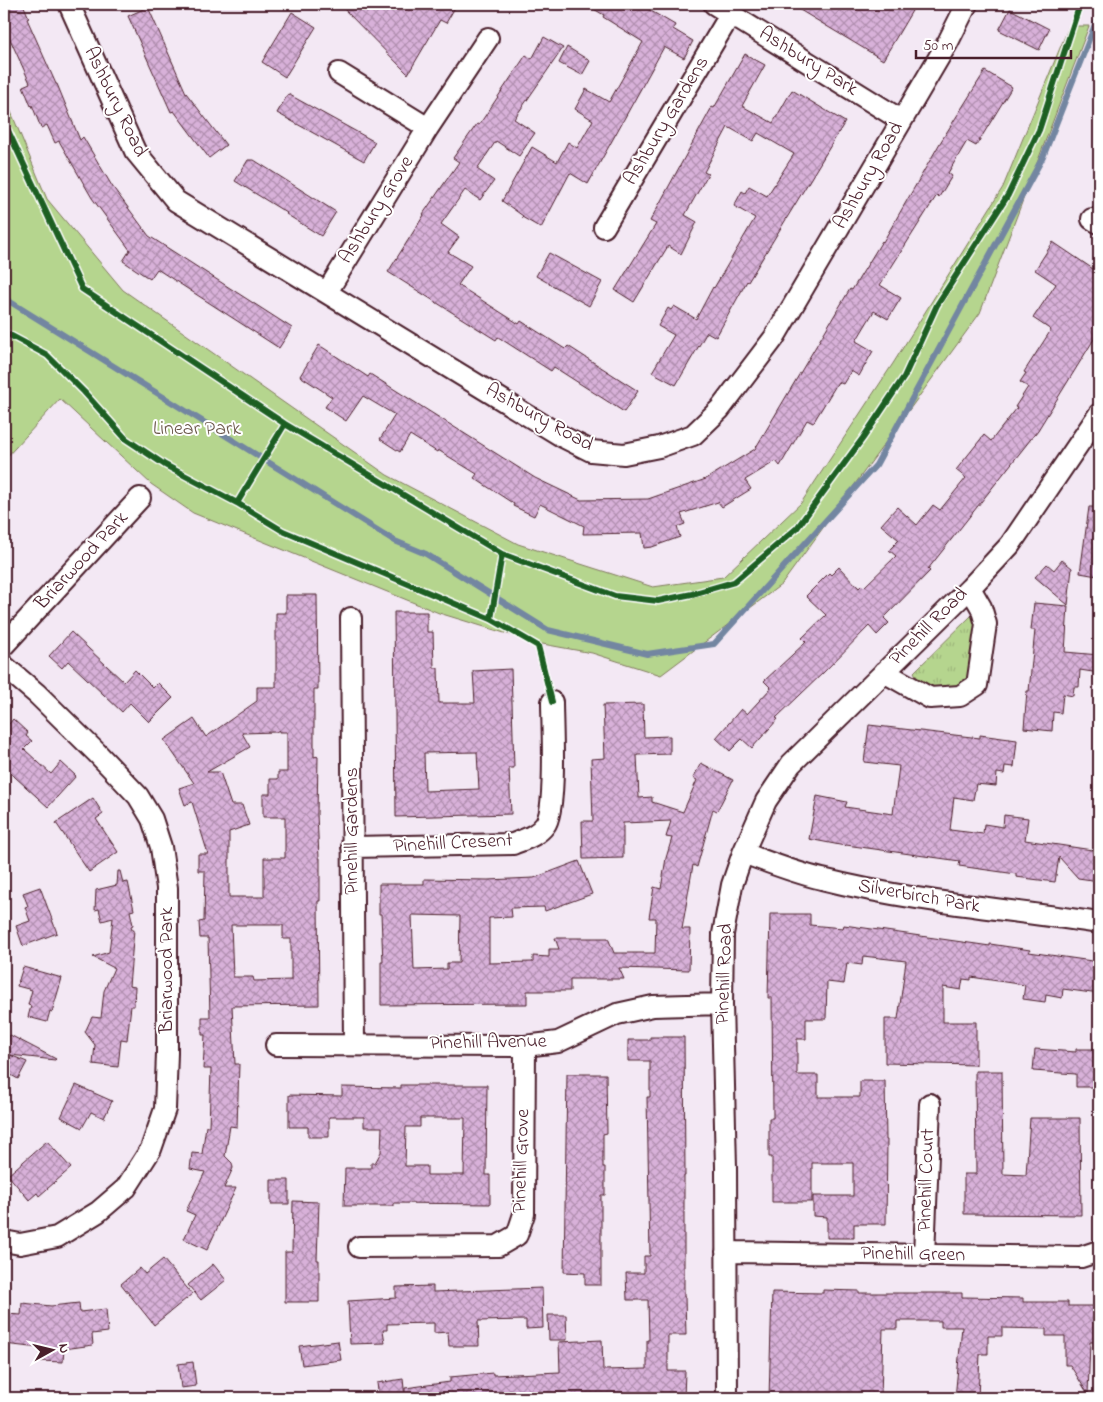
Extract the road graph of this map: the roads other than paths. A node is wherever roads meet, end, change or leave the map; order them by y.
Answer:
1 (70, 4) edge
2 (967, 4) edge
3 (722, 9) edge
4 (488, 38) dead end
5 (339, 73) dead end
6 (901, 120) junction
7 (428, 128) junction
8 (604, 227) dead end
9 (327, 292) junction
10 (1099, 414) edge
11 (140, 498) dead end
12 (970, 588) junction
13 (352, 618) dead end
14 (4, 646) edge
15 (4, 666) edge
16 (884, 672) junction
17 (552, 702) dead end
18 (352, 847) junction
19 (743, 853) junction
20 (1099, 923) edge
21 (722, 1004) junction
22 (276, 1045) dead end
23 (354, 1045) junction
24 (524, 1046) junction
25 (930, 1104) dead end
26 (4, 1241) edge
27 (359, 1247) dead end
28 (1099, 1251) edge
29 (726, 1252) junction
30 (924, 1256) junction
31 (727, 1398) edge

1 - 9 street, Ashbury Road
2 - 6 street, Ashbury Road
3 - 6 street, Ashbury Park
3 - 8 street, Ashbury Gardens
4 - 7 street, Ashbury Grove
5 - 7 street
6 - 9 street, Ashbury Road
7 - 9 street, Ashbury Grove
10 - 12 street, Pinehill Road
11 - 14 street, Briarwood Park
12 - 16 street, Pinehill Road
12 - 16 street
13 - 18 street, Pinehill Gardens
15 - 26 street, Briarwood Park
16 - 19 street, Pinehill Road
17 - 18 street, Pinehill Cresent
18 - 23 street, Pinehill Gardens
19 - 20 street, Silverbirch Park
19 - 21 street, Pinehill Road
21 - 24 street, Pinehill Avenue
21 - 29 street, Pinehill Road
22 - 23 street, Pinehill Avenue
23 - 24 street, Pinehill Avenue
24 - 27 street, Pinehill Grove
25 - 30 street, Pinehill Court
28 - 30 street, Pinehill Green
29 - 30 street, Pinehill Green
29 - 31 street, Pinehill Road

